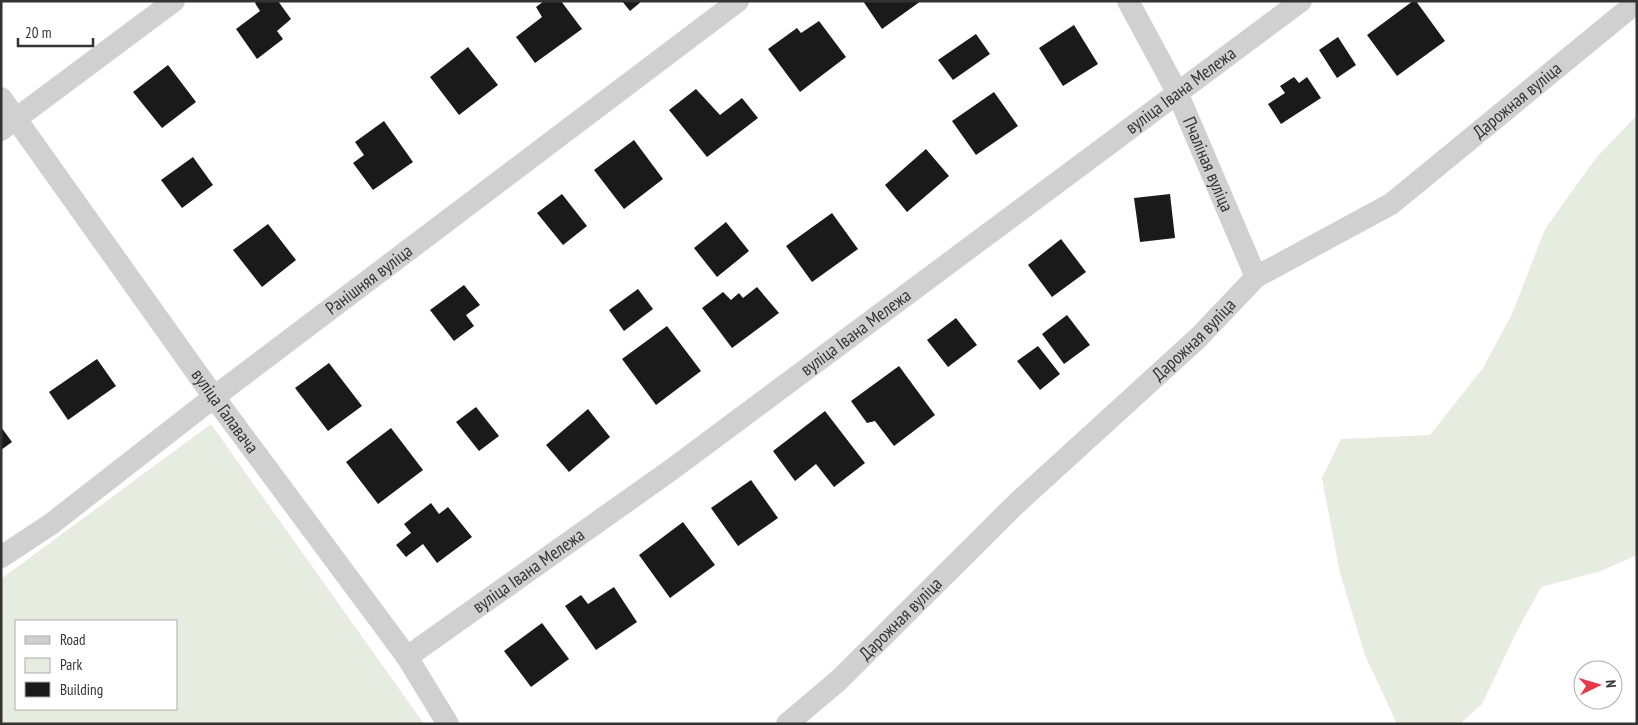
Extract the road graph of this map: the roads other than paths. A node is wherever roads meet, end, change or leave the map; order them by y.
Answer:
1 (174, 1) edge
2 (738, 1) edge
3 (1128, 1) edge
4 (1301, 1) edge
5 (1637, 2) edge
6 (1177, 92) junction
7 (1, 98) edge
8 (9, 124) edge
9 (1256, 277) junction
10 (214, 397) junction
11 (1, 557) edge
12 (406, 657) junction
13 (448, 724) edge
14 (787, 724) edge

1 - 8 street
2 - 10 street, Ранішняя вуліца
3 - 6 street, Пчаліная вуліца
4 - 6 street, вуліца Івана Мележа
5 - 9 street, Дарожная вуліца
6 - 9 street, Пчаліная вуліца
6 - 12 street, вуліца Івана Мележа
7 - 8 street, вуліца Галавача
8 - 10 street, вуліца Галавача
9 - 14 street, Дарожная вуліца
10 - 11 street, Ранішняя вуліца
10 - 12 street, вуліца Галавача
12 - 13 street, вуліца Галавача

